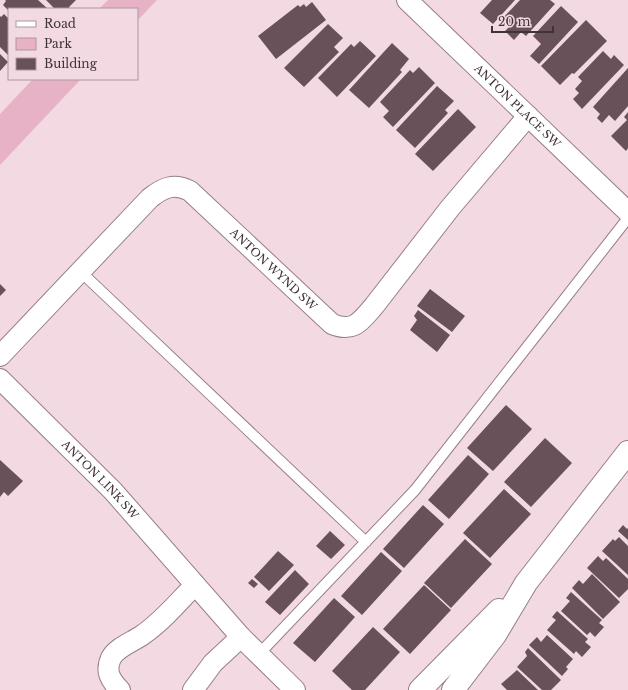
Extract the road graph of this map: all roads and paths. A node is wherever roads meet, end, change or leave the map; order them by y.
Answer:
1 (406, 0) edge
2 (528, 116) junction
3 (628, 212) edge
4 (628, 218) edge
5 (81, 272) junction
6 (0, 356) edge
7 (0, 379) edge
8 (628, 452) edge
9 (366, 542) junction
10 (526, 583) junction
11 (195, 584) junction
12 (241, 637) junction
13 (258, 655) junction
14 (120, 690) edge
15 (193, 690) edge
16 (294, 690) edge
17 (420, 690) edge
18 (453, 690) edge

1 - 2 street, ANTON PLACE SW
2 - 3 street, ANTON PLACE SW
2 - 5 street, ANTON WYND SW
4 - 9 lane
5 - 6 street, ANTON WYND SW
5 - 9 lane
7 - 11 street, ANTON LINK SW
8 - 10 street
9 - 13 lane
10 - 17 street
10 - 18 street
11 - 12 street, ANTON LINK SW
11 - 14 street
12 - 13 street, ANTON LINK SW
12 - 15 street
13 - 16 street, ANTON LINK SW

